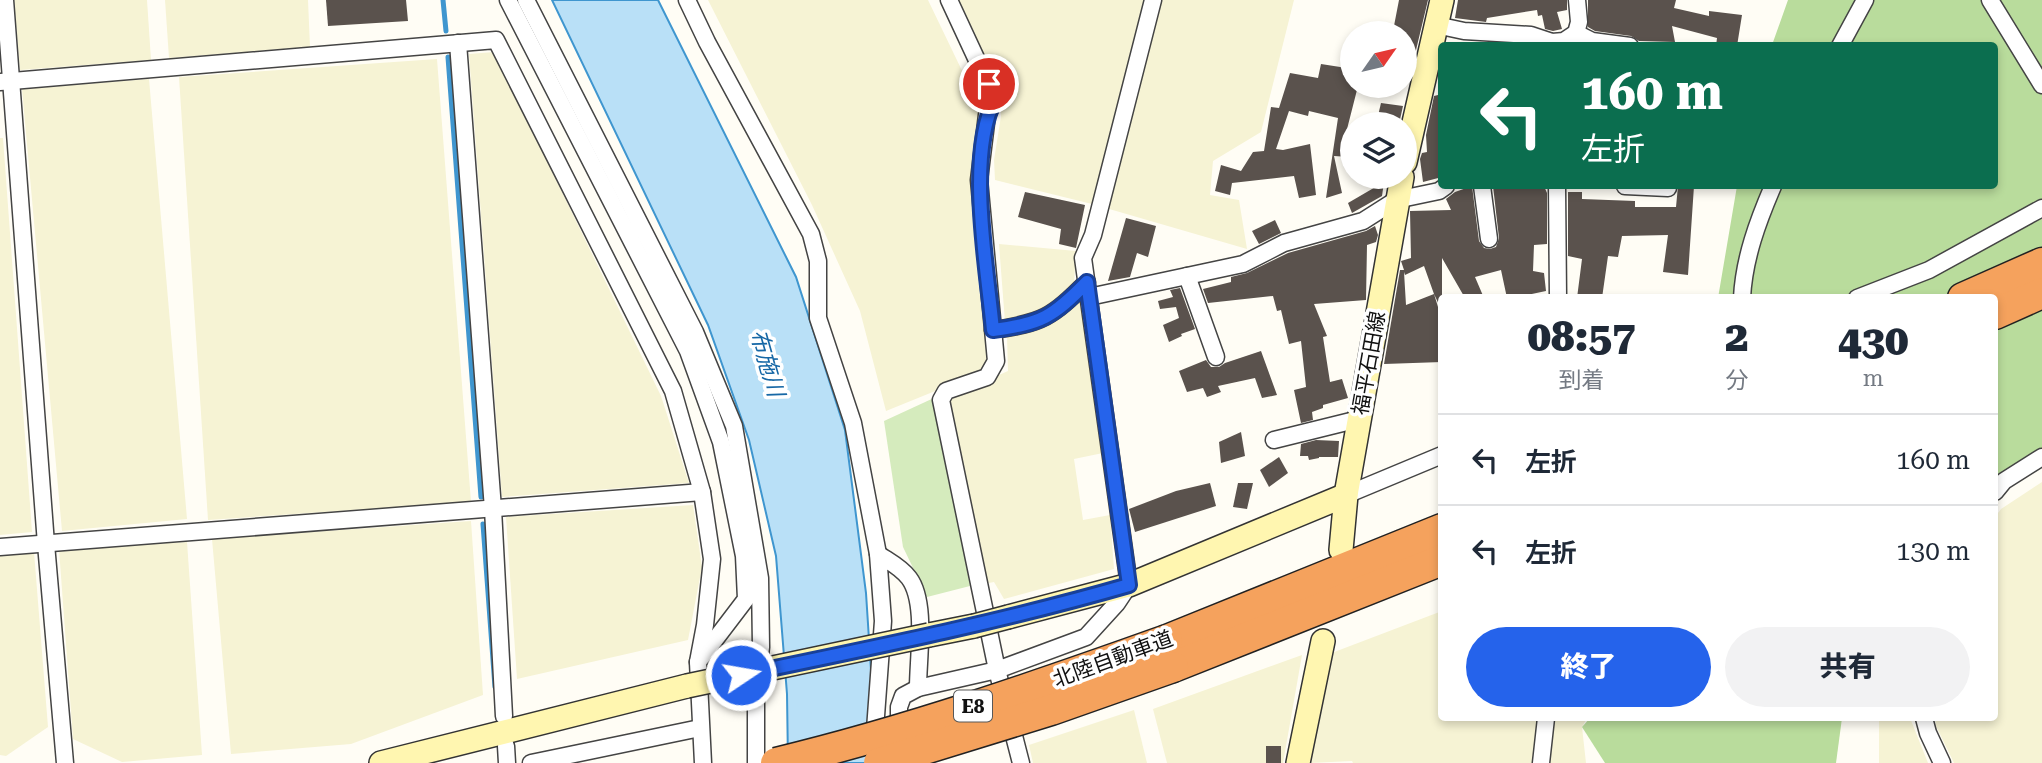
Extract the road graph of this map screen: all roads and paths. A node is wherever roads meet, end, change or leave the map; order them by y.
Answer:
1 (5, 0) edge
2 (508, 0) edge
3 (526, 0) edge
4 (687, 0) edge
5 (949, 0) edge
6 (1153, 0) edge
7 (1443, 0) edge
8 (1577, 0) edge
9 (1865, 0) edge
10 (1990, 0) edge
11 (1436, 25) junction
12 (1576, 33) junction
13 (1465, 38) edge
14 (1547, 42) edge
15 (1560, 42) edge
16 (1600, 42) edge
17 (1842, 42) edge
18 (458, 43) junction
19 (6, 81) edge
20 (2042, 85) edge
21 (1416, 112) edge
22 (1399, 189) edge
23 (1442, 189) edge
24 (1482, 189) edge
25 (1557, 189) edge
26 (1772, 189) edge
27 (1396, 200) junction
28 (2042, 208) edge
29 (1489, 239) dead end
30 (2042, 262) edge
31 (1187, 276) junction
32 (1088, 289) junction
33 (2042, 293) edge
34 (1558, 294) edge
35 (1742, 294) edge
36 (1867, 294) edge
37 (1972, 294) edge
38 (1998, 313) edge
39 (993, 330) junction
40 (1216, 357) dead end
41 (1359, 419) junction
42 (1274, 440) dead end
43 (1438, 457) edge
44 (2042, 457) edge
45 (1998, 488) edge
46 (702, 492) junction
47 (1346, 495) junction
48 (493, 509) junction
49 (1438, 531) edge
50 (46, 544) junction
51 (0, 547) edge
52 (1340, 551) dead end
53 (878, 554) junction
54 (1438, 561) edge
55 (1129, 585) junction
56 (1323, 641) dead end
57 (1170, 654) junction
58 (698, 662) junction
59 (996, 670) junction
60 (918, 688) junction
61 (504, 716) dead end
62 (1546, 721) edge
63 (1925, 721) edge
64 (700, 728) junction
65 (506, 746) dead end
66 (65, 763) edge
67 (381, 763) edge
68 (507, 763) edge
69 (531, 763) edge
70 (703, 763) edge
71 (756, 763) edge
72 (776, 763) edge
73 (876, 763) edge
74 (900, 763) edge
75 (1021, 763) edge
76 (1298, 763) edge
77 (1541, 763) edge
78 (1942, 763) edge

1 - 19 street
2 - 58 street
3 - 71 street
4 - 53 street
5 - 39 street
6 - 32 street
7 - 11 street
8 - 12 street
9 - 17 street
10 - 20 street
11 - 13 street
11 - 21 street
12 - 15 street
12 - 16 street
13 - 14 street
18 - 19 street
18 - 46 street
18 - 48 street
19 - 50 street
22 - 27 street, 福平石田線
23 - 27 street
24 - 29 street
25 - 34 street
26 - 35 street
27 - 31 street
27 - 41 street, 福平石田線
28 - 36 street
30 - 37 highway
31 - 32 street
31 - 40 street
32 - 39 street
32 - 55 street
33 - 38 highway
39 - 59 street
41 - 42 street
41 - 47 street, 福平石田線
43 - 47 street
44 - 45 street
46 - 48 street
46 - 58 street
47 - 52 street, 福平石田線
47 - 55 street
48 - 50 street
48 - 61 street
49 - 57 highway, 北陸自動車道 / E8
50 - 51 street
50 - 66 street
53 - 60 street
53 - 73 street
54 - 57 highway, 北陸自動車道 / E8
55 - 59 street
55 - 67 street, bridge
56 - 76 street
57 - 72 highway, 北陸自動車道 / E8, bridge
57 - 73 highway, 北陸自動車道 / E8, bridge
58 - 64 street
59 - 60 street
59 - 75 street
60 - 74 street
62 - 77 street
63 - 78 street
64 - 69 street
64 - 70 street
65 - 68 street

